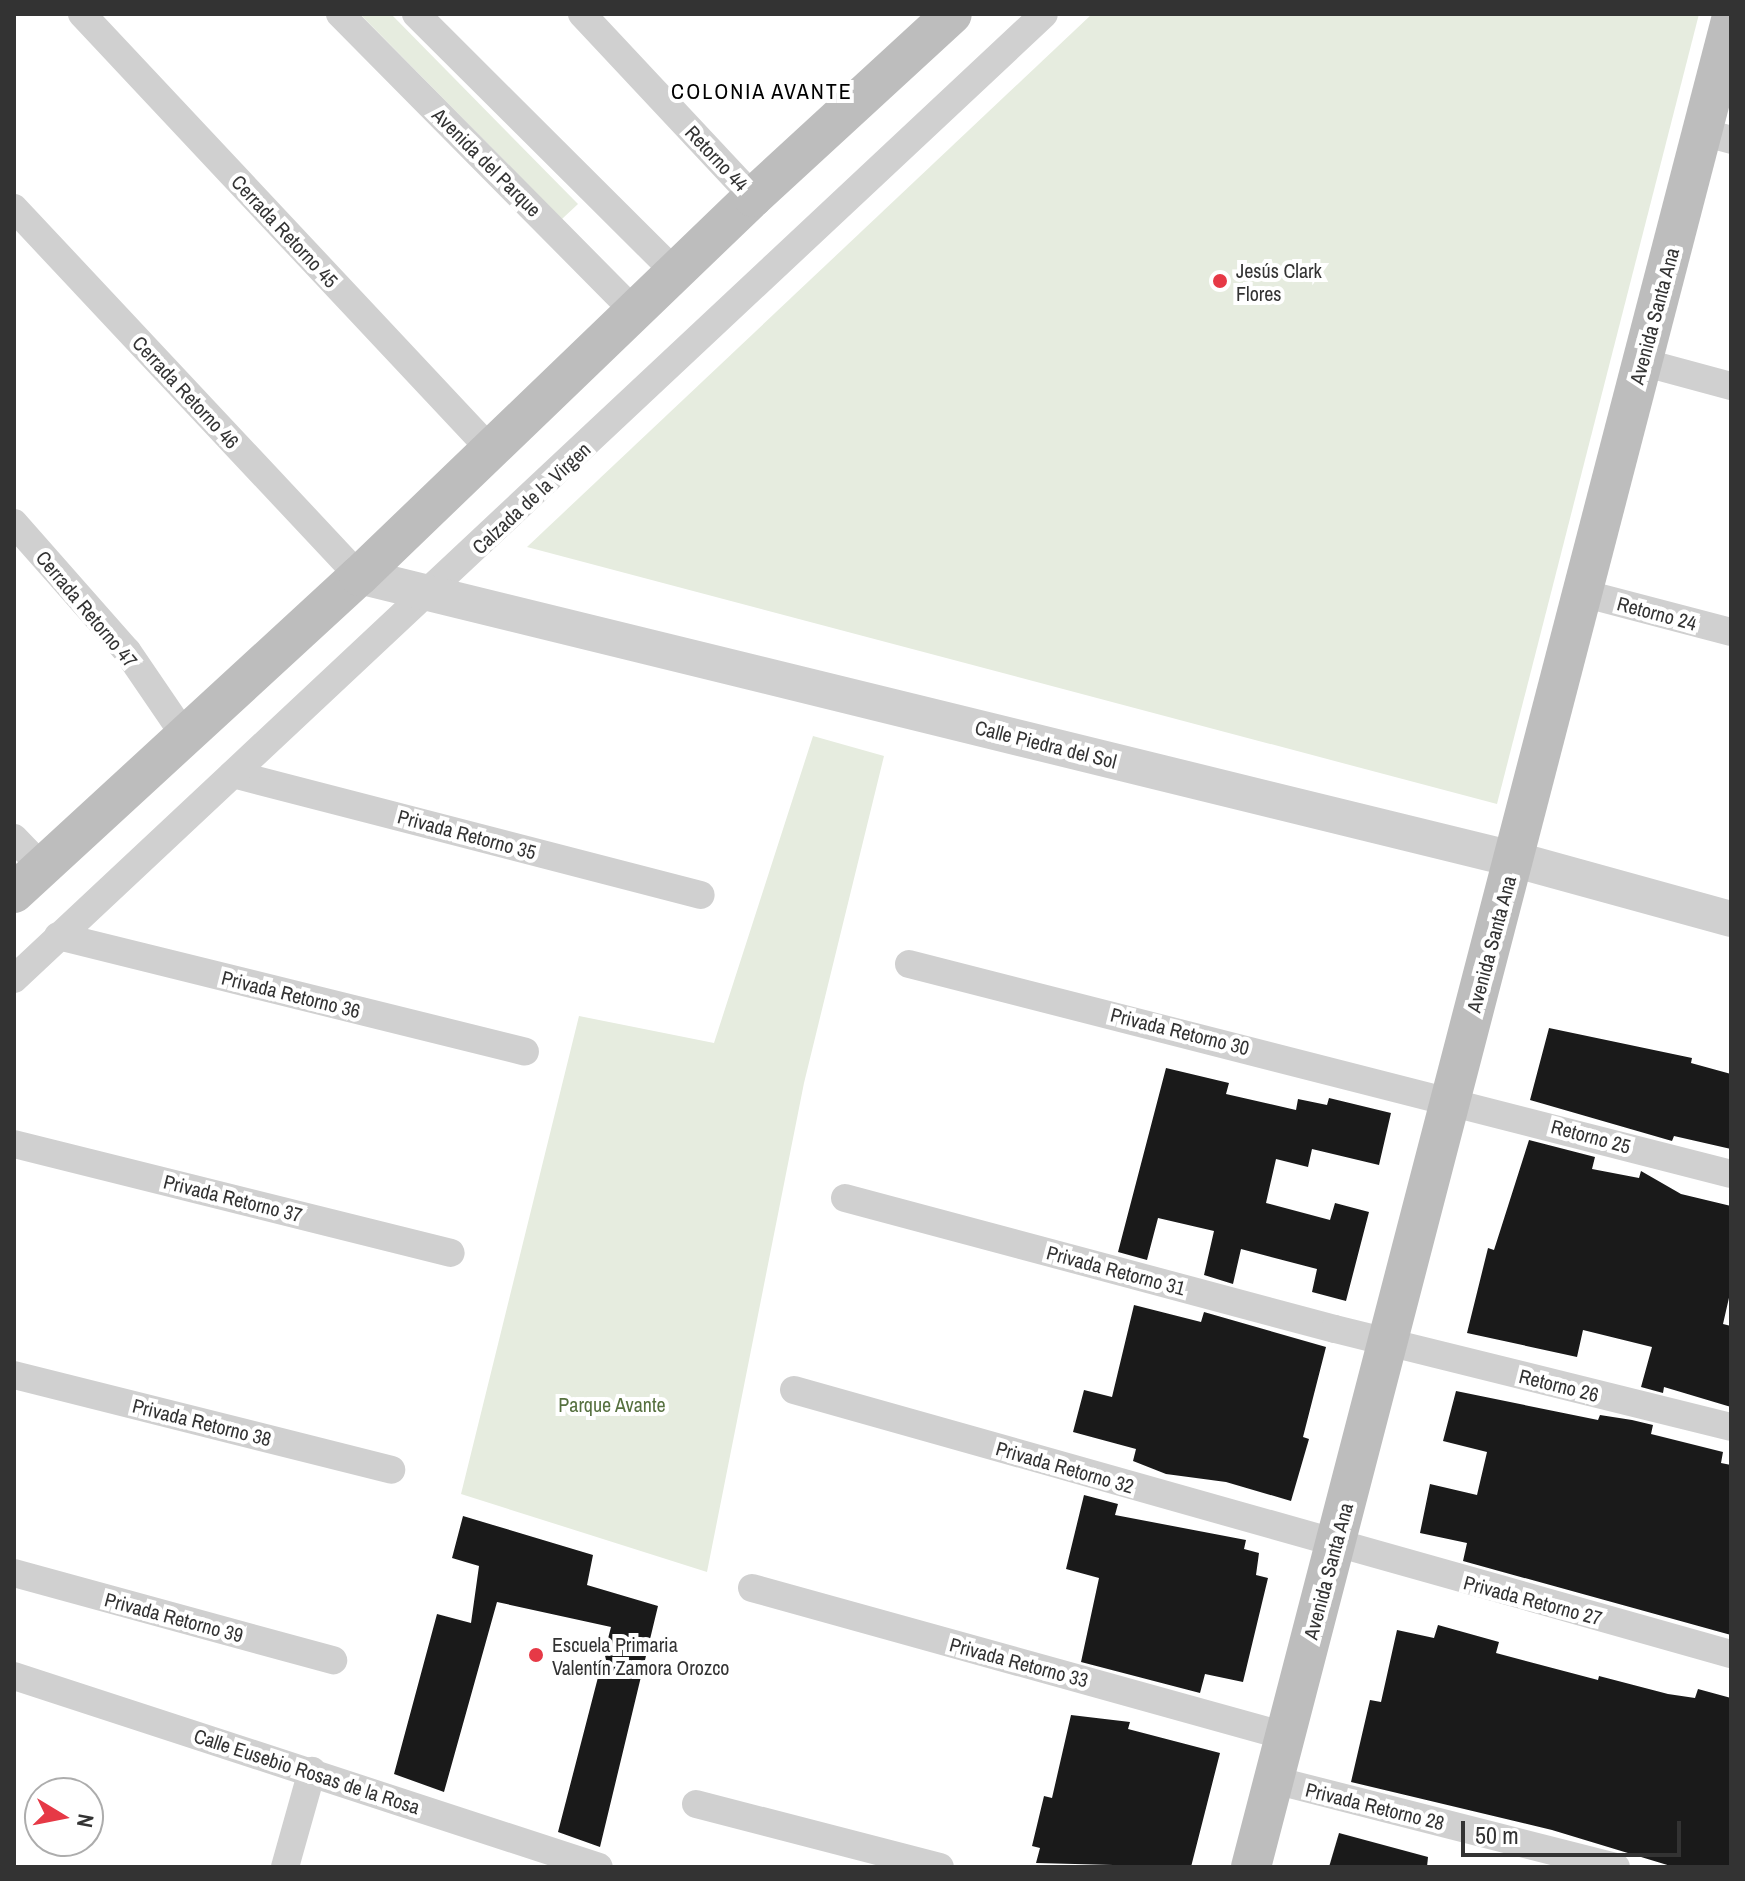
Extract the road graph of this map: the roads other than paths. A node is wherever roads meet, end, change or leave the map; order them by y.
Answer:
1 (82, 14) edge
2 (340, 14) edge
3 (416, 14) edge
4 (582, 14) edge
5 (952, 14) edge
6 (1044, 14) edge
7 (1731, 20) edge
8 (1716, 136) edge
9 (753, 197) junction
10 (14, 208) edge
11 (675, 272) junction
12 (634, 311) junction
13 (1642, 362) junction
14 (1731, 386) edge
15 (489, 448) junction
16 (14, 523) edge
17 (359, 576) junction
18 (431, 593) junction
19 (1582, 593) junction
20 (1731, 632) edge
21 (185, 736) junction
22 (233, 774) junction
23 (14, 838) edge
24 (1513, 859) junction
25 (28, 880) edge
26 (701, 895) dead end
27 (1731, 919) edge
28 (58, 936) junction
29 (909, 964) dead end
30 (14, 979) edge
31 (525, 1052) dead end
32 (1451, 1098) junction
33 (14, 1144) edge
34 (1731, 1174) edge
35 (845, 1198) dead end
36 (451, 1253) dead end
37 (1387, 1342) junction
38 (14, 1375) edge
39 (794, 1390) dead end
40 (1731, 1427) edge
41 (391, 1470) dead end
42 (1335, 1546) junction
43 (14, 1573) edge
44 (752, 1588) dead end
45 (1731, 1654) edge
46 (333, 1660) dead end
47 (14, 1676) edge
48 (1285, 1736) junction
49 (312, 1771) junction
50 (1274, 1780) junction
51 (696, 1804) dead end
52 (285, 1867) edge
53 (599, 1867) edge
54 (940, 1867) edge
55 (1251, 1867) edge
56 (1616, 1867) edge

1 - 15 street, Cerrada Retorno 45
2 - 12 street, Avenida del Parque
3 - 11 street
4 - 9 street, Retorno 44
5 - 9 main road
6 - 18 street, Calzada de la Virgen
7 - 8 main road, Avenida Santa Ana
8 - 13 main road, Avenida Santa Ana
9 - 11 main road
10 - 17 street, Cerrada Retorno 46
11 - 12 main road
12 - 15 main road
13 - 14 street
13 - 19 main road, Avenida Santa Ana
15 - 17 main road
16 - 21 street, Cerrada Retorno 47
17 - 18 street, Calle Piedra del Sol
17 - 21 main road
18 - 22 street, Calzada de la Virgen
18 - 24 street, Calle Piedra del Sol
19 - 20 street, Retorno 24
19 - 24 main road, Avenida Santa Ana
21 - 25 main road
22 - 26 street, Privada Retorno 35
22 - 28 street, Calzada de la Virgen
23 - 25 street
24 - 27 street, Calle Piedra del Sol
24 - 32 main road, Avenida Santa Ana
28 - 30 street, Calzada de la Virgen
28 - 31 street, Privada Retorno 36
29 - 32 street, Privada Retorno 30
32 - 34 street, Retorno 25
32 - 37 main road, Avenida Santa Ana
33 - 36 street, Privada Retorno 37
35 - 37 street, Privada Retorno 31
37 - 40 street, Retorno 26
37 - 42 main road, Avenida Santa Ana
38 - 41 street, Privada Retorno 38
39 - 42 street, Privada Retorno 32
42 - 45 street, Privada Retorno 27
42 - 48 main road, Avenida Santa Ana
43 - 46 street, Privada Retorno 39
44 - 48 street, Privada Retorno 33
47 - 49 street, Calle Eusebio Rosas de la Rosa
48 - 50 main road, Avenida Santa Ana
49 - 52 street
49 - 53 street, Calle Eusebio Rosas de la Rosa
50 - 55 main road, Avenida Santa Ana
50 - 56 street, Privada Retorno 28
51 - 54 street

